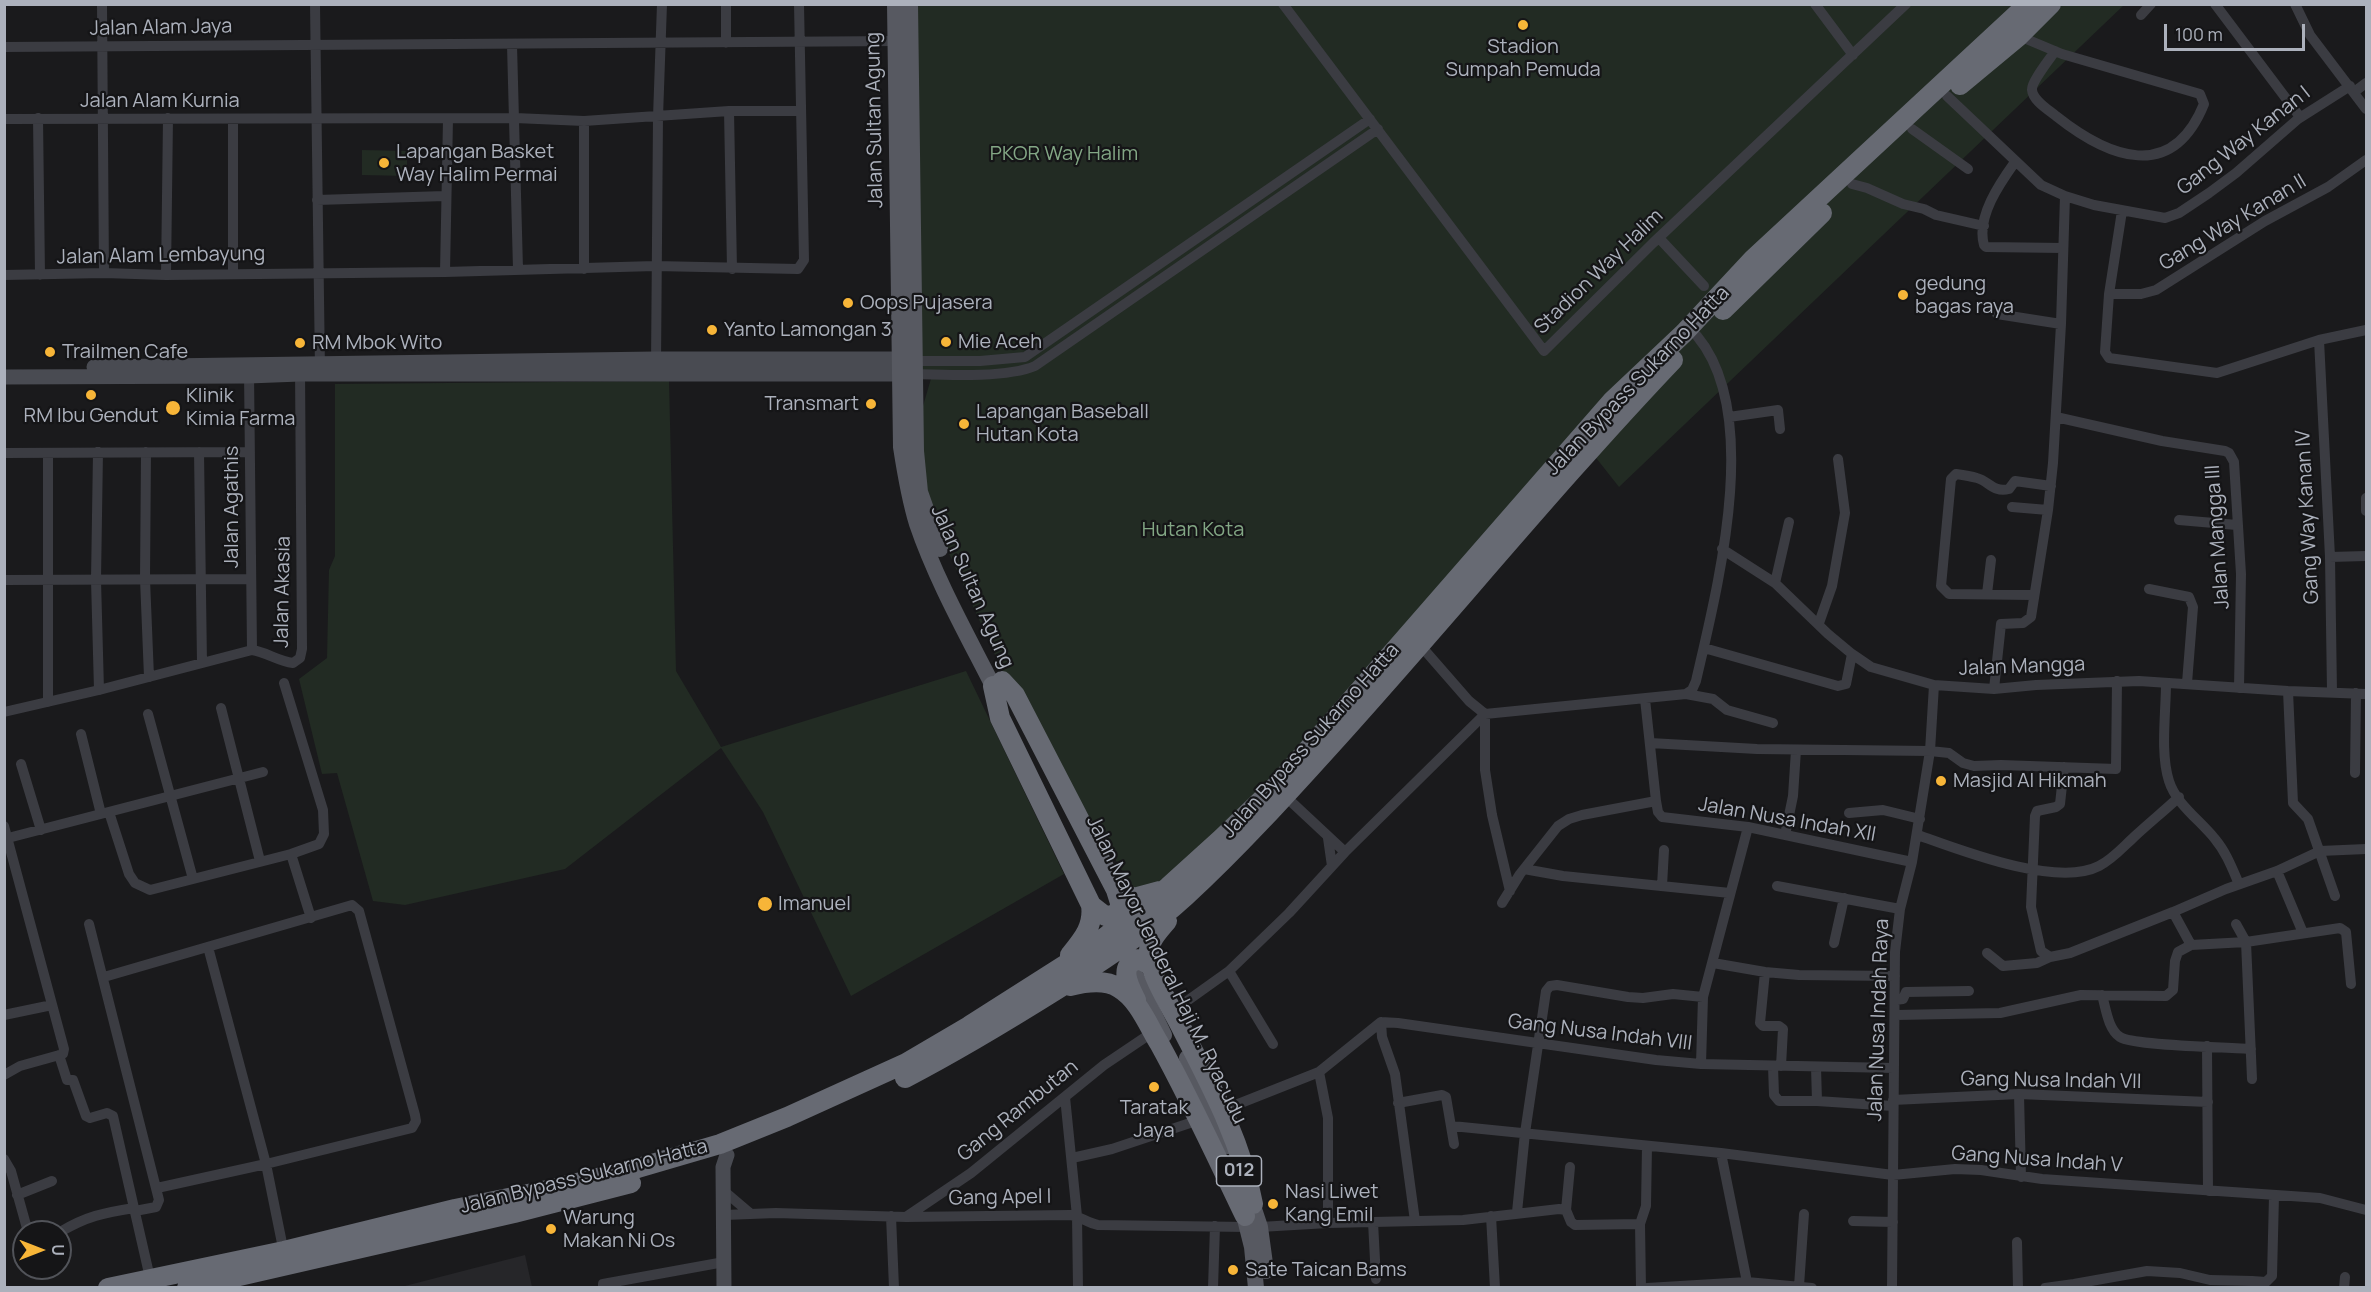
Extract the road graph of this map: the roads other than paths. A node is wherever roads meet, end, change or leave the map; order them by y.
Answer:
1 (102, 4) edge
2 (315, 4) edge
3 (662, 4) edge
4 (726, 4) edge
5 (799, 4) edge
6 (895, 4) edge
7 (910, 4) edge
8 (1283, 4) edge
9 (1815, 4) edge
10 (1906, 4) edge
11 (2051, 4) edge
12 (2151, 4) edge
13 (2215, 4) edge
14 (2295, 4) edge
15 (2019, 7) edge
16 (2141, 15) dead end
17 (2019, 36) junction
18 (903, 41) junction
19 (660, 43) junction
20 (726, 43) junction
21 (799, 43) junction
22 (317, 44) junction
23 (512, 45) junction
24 (4, 47) edge
25 (103, 48) junction
26 (2055, 51) junction
27 (1853, 55) junction
28 (2367, 83) edge
29 (2352, 89) junction
30 (1947, 96) junction
31 (2367, 110) edge
32 (729, 111) junction
33 (800, 111) junction
34 (658, 117) junction
35 (2300, 117) junction
36 (39, 118) junction
37 (102, 118) junction
38 (168, 118) junction
39 (315, 118) junction
40 (515, 118) junction
41 (4, 119) edge
42 (448, 119) junction
43 (1370, 119) junction
44 (233, 120) junction
45 (584, 121) junction
46 (1378, 129) junction
47 (1912, 129) junction
48 (2367, 160) edge
49 (2015, 162) junction
50 (1968, 169) dead end
51 (1852, 184) junction
52 (445, 196) junction
53 (2065, 196) junction
54 (318, 200) junction
55 (2122, 211) junction
56 (1984, 226) junction
57 (1659, 238) junction
58 (2062, 248) junction
59 (655, 266) junction
60 (518, 269) junction
61 (584, 269) junction
62 (732, 269) junction
63 (317, 272) junction
64 (445, 272) junction
65 (104, 273) junction
66 (233, 273) junction
67 (166, 274) junction
68 (4, 275) edge
69 (40, 275) junction
70 (1704, 286) dead end
71 (2109, 294) junction
72 (1997, 314) dead end
73 (2061, 324) junction
74 (2367, 330) edge
75 (1697, 336) junction
76 (2319, 340) junction
77 (656, 359) junction
78 (4, 367) edge
79 (907, 367) junction
80 (300, 368) junction
81 (320, 368) junction
82 (249, 370) junction
83 (656, 374) junction
84 (4, 377) edge
85 (1729, 417) junction
86 (2056, 417) junction
87 (1780, 429) dead end
88 (98, 452) junction
89 (146, 452) junction
90 (200, 452) junction
91 (250, 452) junction
92 (4, 453) edge
93 (48, 453) junction
94 (1838, 459) dead end
95 (2051, 486) junction
96 (2366, 498) edge
97 (2012, 507) dead end
98 (2048, 510) junction
99 (2367, 511) edge
100 (2179, 520) dead end
101 (1789, 522) dead end
102 (2236, 525) junction
103 (1722, 549) junction
104 (2330, 556) junction
105 (2367, 556) edge
106 (1991, 560) dead end
107 (96, 579) junction
108 (145, 579) junction
109 (200, 579) junction
110 (251, 579) junction
111 (4, 580) edge
112 (47, 580) junction
113 (1775, 583) junction
114 (2149, 589) dead end
115 (1987, 594) junction
116 (2033, 595) junction
117 (1819, 623) junction
118 (1421, 646) junction
119 (1704, 648) junction
120 (252, 650) junction
121 (1852, 654) junction
122 (202, 663) junction
123 (1383, 676) junction
124 (149, 677) junction
125 (2117, 681) junction
126 (284, 683) dead end
127 (2166, 683) junction
128 (2187, 683) junction
129 (998, 684) junction
130 (1934, 685) junction
131 (2239, 688) junction
132 (1994, 689) junction
133 (99, 690) junction
134 (2288, 692) junction
135 (2332, 692) junction
136 (1686, 694) junction
137 (2361, 694) edge
138 (1645, 699) junction
139 (48, 702) junction
140 (221, 708) dead end
141 (4, 712) edge
142 (148, 714) dead end
143 (1485, 714) junction
144 (1773, 723) dead end
145 (81, 734) dead end
146 (1650, 744) junction
147 (1796, 750) junction
148 (1930, 752) junction
149 (21, 764) dead end
150 (2064, 767) junction
151 (263, 772) dead end
152 (2355, 774) dead end
153 (238, 779) junction
154 (1285, 796) junction
155 (170, 797) junction
156 (2179, 797) junction
157 (1657, 807) junction
158 (1061, 811) joint
159 (105, 813) junction
160 (1849, 813) dead end
161 (1920, 819) junction
162 (4, 826) edge
163 (1748, 827) junction
164 (41, 830) junction
165 (1785, 835) junction
166 (1918, 835) junction
167 (8, 838) junction
168 (1328, 838) junction
169 (2367, 849) edge
170 (1664, 850) dead end
171 (2320, 851) junction
172 (1345, 852) junction
173 (291, 854) junction
174 (260, 861) junction
175 (1912, 862) junction
176 (1332, 866) junction
177 (1524, 869) junction
178 (2032, 870) junction
179 (2277, 871) junction
180 (193, 879) junction
181 (2239, 884) junction
182 (1662, 886) junction
183 (1777, 886) dead end
184 (1116, 890) junction
185 (1510, 891) junction
186 (1177, 892) junction
187 (1730, 893) junction
188 (2335, 896) dead end
189 (1844, 898) junction
190 (1502, 903) dead end
191 (1091, 905) junction
192 (1900, 909) junction
193 (2173, 912) junction
194 (311, 918) junction
195 (90, 924) dead end
196 (2236, 924) dead end
197 (2303, 933) junction
198 (2246, 942) junction
199 (1834, 943) dead end
200 (2192, 945) junction
201 (208, 947) junction
202 (1987, 953) dead end
203 (2050, 957) junction
204 (1713, 963) junction
205 (1152, 966) junction
206 (1056, 971) junction
207 (1229, 971) junction
208 (1765, 972) junction
209 (1895, 976) junction
210 (104, 977) junction
211 (2351, 984) dead end
212 (1054, 991) junction
213 (1969, 991) dead end
214 (2102, 995) junction
215 (1702, 997) junction
216 (1895, 1000) junction
217 (52, 1005) junction
218 (1173, 1011) junction
219 (1142, 1014) junction
220 (4, 1015) edge
221 (1896, 1015) junction
222 (1381, 1023) junction
223 (1153, 1032) junction
224 (1273, 1044) dead end
225 (1540, 1044) junction
226 (2207, 1046) junction
227 (2251, 1049) junction
228 (59, 1056) junction
229 (1701, 1064) junction
230 (1777, 1066) junction
231 (1816, 1067) junction
232 (1894, 1068) junction
233 (1319, 1072) junction
234 (4, 1075) edge
235 (2252, 1079) dead end
236 (2019, 1094) junction
237 (1065, 1097) junction
238 (1817, 1101) junction
239 (2208, 1102) junction
240 (1398, 1103) junction
241 (1893, 1103) junction
242 (1223, 1110) junction
243 (1199, 1120) junction
244 (1452, 1126) junction
245 (1525, 1133) junction
246 (1454, 1144) dead end
247 (1647, 1146) junction
248 (1721, 1153) junction
249 (727, 1155) junction
250 (1072, 1158) junction
251 (4, 1159) edge
252 (266, 1164) junction
253 (1570, 1167) dead end
254 (1893, 1175) junction
255 (2021, 1177) junction
256 (52, 1181) dead end
257 (157, 1188) junction
258 (724, 1191) junction
259 (2208, 1191) junction
260 (17, 1195) junction
261 (2274, 1196) junction
262 (135, 1210) junction
263 (1566, 1210) junction
264 (2367, 1210) edge
265 (1517, 1212) junction
266 (751, 1214) junction
267 (1804, 1214) dead end
268 (724, 1215) junction
269 (891, 1216) junction
270 (1077, 1216) junction
271 (1491, 1216) junction
272 (906, 1217) junction
273 (1251, 1218) junction
274 (24, 1220) edge
275 (1415, 1221) junction
276 (1853, 1221) dead end
277 (1328, 1222) junction
278 (1373, 1222) junction
279 (1893, 1222) junction
280 (1640, 1224) junction
281 (72, 1225) edge
282 (1215, 1226) junction
283 (412, 1228) junction
284 (2017, 1242) dead end
285 (285, 1258) junction
286 (724, 1262) junction
287 (150, 1278) junction
288 (1376, 1279) dead end
289 (1748, 1282) junction
290 (224, 1283) edge
291 (2252, 1284) edge
292 (1799, 1286) edge
293 (108, 1287) edge
294 (187, 1287) edge
295 (603, 1287) edge
296 (724, 1287) edge
297 (894, 1287) edge
298 (1078, 1287) edge
299 (1213, 1287) edge
300 (1256, 1287) edge
301 (1267, 1287) edge
302 (1495, 1287) edge
303 (1641, 1287) edge
304 (1647, 1287) edge
305 (1812, 1287) edge
306 (1892, 1287) edge
307 (2018, 1287) edge
308 (2045, 1287) edge

1 - 25 street
2 - 22 street
3 - 19 street
4 - 20 street
5 - 21 street
6 - 18 main road, Jalan Sultan Agung
7 - 18 main road, Jalan Sultan Agung
8 - 43 street, Stadion Way Halim
9 - 27 street
10 - 27 street, Stadion Way Halim
11 - 17 highway, Jalan Bypass Sukarno Hatta
12 - 16 street
13 - 35 street
14 - 29 street
15 - 123 highway, Jalan Bypass Sukarno Hatta
17 - 26 street
17 - 30 highway, Jalan Bypass Sukarno Hatta
18 - 21 street, Jalan Alam Jaya
18 - 79 main road, Jalan Sultan Agung
19 - 20 street, Jalan Alam Jaya
19 - 23 street, Jalan Alam Jaya
19 - 34 street
20 - 21 street, Jalan Alam Jaya
21 - 33 street
22 - 23 street, Jalan Alam Jaya
22 - 25 street, Jalan Alam Jaya
22 - 39 street
23 - 40 street
24 - 25 street, Jalan Alam Jaya
25 - 37 street
26 - 26 street
27 - 57 street, Stadion Way Halim
28 - 29 street, Gang Way Kanan I
29 - 31 street
29 - 35 street, Gang Way Kanan I
30 - 47 highway, Jalan Bypass Sukarno Hatta
30 - 49 street, Gang Way Kanan I
32 - 33 street, Jalan Alam Kurnia
32 - 34 street, Jalan Alam Kurnia
32 - 62 street
33 - 62 street, Jalan Alam Lembayung
34 - 45 street, Jalan Alam Kurnia
34 - 59 street
35 - 55 street, Gang Way Kanan I
36 - 37 street, Jalan Alam Kurnia
36 - 41 street, Jalan Alam Kurnia
36 - 69 street
37 - 38 street, Jalan Alam Kurnia
37 - 65 street
38 - 44 street, Jalan Alam Kurnia
38 - 67 street
39 - 42 street, Jalan Alam Kurnia
39 - 44 street, Jalan Alam Kurnia
39 - 54 street
40 - 42 street, Jalan Alam Kurnia
40 - 45 street, Jalan Alam Kurnia
40 - 60 street
42 - 52 street
43 - 46 street, Stadion Way Halim
43 - 79 street
44 - 66 street
45 - 61 street
46 - 57 street, Stadion Way Halim
46 - 79 street
47 - 50 street
47 - 51 highway, Jalan Bypass Sukarno Hatta
48 - 71 street, Gang Way Kanan II
49 - 53 street, Gang Way Kanan I
49 - 56 street
51 - 56 street
51 - 75 highway, Jalan Bypass Sukarno Hatta
52 - 54 street
52 - 64 street
53 - 55 street, Gang Way Kanan I
53 - 58 street
54 - 63 street
55 - 71 street
56 - 58 street
57 - 70 street
58 - 73 street
59 - 61 street, Jalan Alam Lembayung
59 - 62 street, Jalan Alam Lembayung
59 - 77 street
60 - 61 street, Jalan Alam Lembayung
60 - 64 street, Jalan Alam Lembayung
63 - 64 street, Jalan Alam Lembayung
63 - 66 street, Jalan Alam Lembayung
63 - 81 street
65 - 67 street, Jalan Alam Lembayung
65 - 69 street, Jalan Alam Lembayung
66 - 67 street, Jalan Alam Lembayung
68 - 69 street, Jalan Alam Lembayung
71 - 76 street
72 - 73 street
73 - 86 street
74 - 76 street
75 - 85 street
75 - 118 highway, Jalan Bypass Sukarno Hatta
76 - 104 street, Gang Way Kanan IV
77 - 79 street
77 - 81 street
77 - 83 street
78 - 82 street
79 - 83 street
79 - 129 main road, Jalan Sultan Agung
80 - 81 street
80 - 82 street
80 - 120 street, Jalan Akasia
81 - 83 street
82 - 84 street
82 - 91 street, Jalan Agathis
85 - 87 street
85 - 103 street
86 - 95 street
86 - 102 street, Jalan Mangga III
88 - 89 street
88 - 93 street
88 - 107 street
89 - 90 street
89 - 108 street
90 - 91 street
90 - 109 street
91 - 110 street, Jalan Agathis
92 - 93 street
93 - 112 street
94 - 117 street
95 - 98 street
95 - 115 street
96 - 99 street
97 - 98 street
98 - 116 street
100 - 102 street
101 - 113 street
102 - 131 street, Jalan Mangga III
103 - 113 street, Jalan Mangga
103 - 119 street
104 - 105 street
104 - 135 street, Gang Way Kanan IV
106 - 115 street
107 - 108 street
107 - 112 street
107 - 133 street
108 - 109 street
108 - 124 street
109 - 110 street
109 - 122 street
110 - 120 street, Jalan Agathis
111 - 112 street
112 - 139 street
113 - 117 street, Jalan Mangga
114 - 128 street
115 - 116 street
116 - 132 street
117 - 121 street, Jalan Mangga
118 - 123 highway, Jalan Bypass Sukarno Hatta
118 - 143 street
119 - 121 street
119 - 136 street
120 - 122 street, Jalan Akasia
121 - 130 street, Jalan Mangga
122 - 124 street, Jalan Akasia
123 - 154 highway, Jalan Bypass Sukarno Hatta
123 - 186 highway, Jalan Bypass Sukarno Hatta
124 - 133 street, Jalan Akasia
125 - 127 street, Jalan Mangga
125 - 132 street, Jalan Mangga
125 - 150 street
126 - 173 street
127 - 128 street, Jalan Mangga
127 - 156 street
128 - 131 street, Jalan Mangga
129 - 158 main road, Jalan Sultan Agung
129 - 184 highway
129 - 191 highway
130 - 132 street, Jalan Mangga
130 - 148 street, Jalan Nusa Indah Raya
131 - 134 street, Jalan Mangga
133 - 139 street, Jalan Akasia
134 - 135 street, Jalan Mangga
134 - 171 street
135 - 137 street, Jalan Mangga
136 - 138 street
136 - 144 street
137 - 152 street
138 - 143 street
138 - 146 street
139 - 141 street, Jalan Akasia
140 - 153 street
142 - 155 street
143 - 172 street
143 - 185 street
145 - 159 street
146 - 147 street
146 - 157 street
147 - 148 street
147 - 165 street
148 - 150 street
148 - 161 street, Jalan Nusa Indah Raya
149 - 164 street
150 - 178 street
151 - 153 street
153 - 155 street
153 - 174 street
154 - 168 street
154 - 186 highway, Jalan Bypass Sukarno Hatta
155 - 159 street
155 - 180 street
156 - 178 street
156 - 181 street
157 - 163 street, Jalan Nusa Indah XII
157 - 177 street
158 - 273 main road, Jalan Mayor Jenderal Haji M. Ryacudu / 012
159 - 164 street
159 - 180 street
160 - 161 street
161 - 166 street, Jalan Nusa Indah Raya
162 - 167 street
163 - 165 street, Jalan Nusa Indah XII
163 - 187 street
164 - 167 street
165 - 175 street, Jalan Nusa Indah XII
166 - 175 street, Jalan Nusa Indah Raya
166 - 178 street
167 - 217 street
168 - 172 street
168 - 176 street
169 - 171 street
170 - 182 street
171 - 179 street
171 - 188 street
172 - 176 street
173 - 174 street
173 - 194 street
174 - 180 street
175 - 192 street, Jalan Nusa Indah Raya
176 - 207 street
177 - 182 street
177 - 185 street
178 - 203 street
179 - 181 street
179 - 197 street
181 - 193 street
182 - 187 street
183 - 189 street
184 - 186 highway
184 - 191 highway
185 - 190 street
186 - 205 highway
186 - 206 highway, Jalan Bypass Sukarno Hatta
186 - 212 highway, Jalan Bypass Sukarno Hatta
187 - 204 street
189 - 192 street
189 - 199 street
191 - 206 highway
192 - 209 street, Jalan Nusa Indah Raya
193 - 200 street
193 - 203 street
194 - 201 street
194 - 252 street
195 - 210 street
196 - 198 street
197 - 198 street
197 - 211 street
198 - 200 street
198 - 227 street
200 - 214 street
201 - 210 street
201 - 252 street
202 - 203 street
204 - 208 street
204 - 215 street
205 - 218 highway
205 - 219 highway
206 - 283 highway, Jalan Bypass Sukarno Hatta
207 - 218 street
207 - 224 street
208 - 209 street
208 - 230 street
209 - 216 street, Jalan Nusa Indah Raya
210 - 257 street
212 - 219 highway
212 - 249 highway, Jalan Bypass Sukarno Hatta
213 - 216 street
214 - 221 street
214 - 226 street
215 - 225 street
215 - 229 street
216 - 221 street, Jalan Nusa Indah Raya
217 - 220 street
217 - 228 street
218 - 242 highway
219 - 223 highway
221 - 232 street, Jalan Nusa Indah Raya
222 - 225 street, Gang Nusa Indah VIII
222 - 233 street
222 - 240 street
223 - 237 street, Gang Rambutan
223 - 243 highway
225 - 229 street, Gang Nusa Indah VIII
225 - 245 street
226 - 227 street
226 - 239 street
227 - 235 street
228 - 234 street
228 - 262 street
229 - 230 street, Gang Nusa Indah VIII
230 - 231 street, Gang Nusa Indah VIII
230 - 238 street
231 - 232 street, Gang Nusa Indah VIII
231 - 238 street
232 - 241 street, Jalan Nusa Indah Raya
233 - 242 street
233 - 277 street
236 - 239 street, Gang Nusa Indah VII
236 - 241 street, Gang Nusa Indah VII
236 - 255 street
237 - 250 street
237 - 272 street, Gang Rambutan
238 - 241 street
239 - 259 street
240 - 244 street
240 - 275 street
241 - 254 street, Jalan Nusa Indah Raya
242 - 273 highway
243 - 250 street
243 - 273 highway
244 - 245 street, Gang Nusa Indah V
244 - 246 street
245 - 247 street, Gang Nusa Indah V
245 - 265 street
247 - 248 street, Gang Nusa Indah V
247 - 280 street
248 - 254 street, Gang Nusa Indah V
248 - 289 street
249 - 258 street
249 - 283 highway, Jalan Bypass Sukarno Hatta
250 - 270 street
251 - 260 street
252 - 257 street
252 - 285 street
253 - 263 street
254 - 255 street, Gang Nusa Indah V
254 - 279 street, Jalan Nusa Indah Raya
255 - 259 street, Gang Nusa Indah V
256 - 260 street
257 - 262 street
258 - 266 street
258 - 268 street
259 - 261 street, Gang Nusa Indah V
260 - 274 street
261 - 264 street, Gang Nusa Indah V
261 - 291 street
262 - 281 street
262 - 287 street
263 - 265 street, Gang Apel I
263 - 280 street
265 - 271 street, Gang Apel I
266 - 268 street, Gang Apel I
266 - 269 street, Gang Apel I
267 - 292 street
268 - 286 street
269 - 272 street, Gang Apel I
269 - 297 street
270 - 272 street, Gang Apel I
270 - 282 street, Gang Apel I
270 - 298 street
271 - 275 street, Gang Apel I
271 - 302 street
273 - 277 street, Gang Apel I
273 - 282 street, Gang Apel I
273 - 300 main road, Jalan Mayor Jenderal Haji M. Ryacudu / 012
273 - 301 main road, Jalan Mayor Jenderal Haji M. Ryacudu / 012
275 - 278 street, Gang Apel I
276 - 279 street
277 - 278 street, Gang Apel I
278 - 288 street
279 - 306 street, Jalan Nusa Indah Raya
280 - 303 street
282 - 299 street
283 - 285 highway, Jalan Bypass Sukarno Hatta
284 - 307 street
285 - 287 highway, Jalan Bypass Sukarno Hatta
285 - 290 highway, Jalan Bypass Sukarno Hatta
286 - 295 street
286 - 296 street
287 - 293 highway, Jalan Bypass Sukarno Hatta
289 - 292 street
289 - 304 street
290 - 294 highway, Jalan Bypass Sukarno Hatta
291 - 308 street
292 - 305 street

